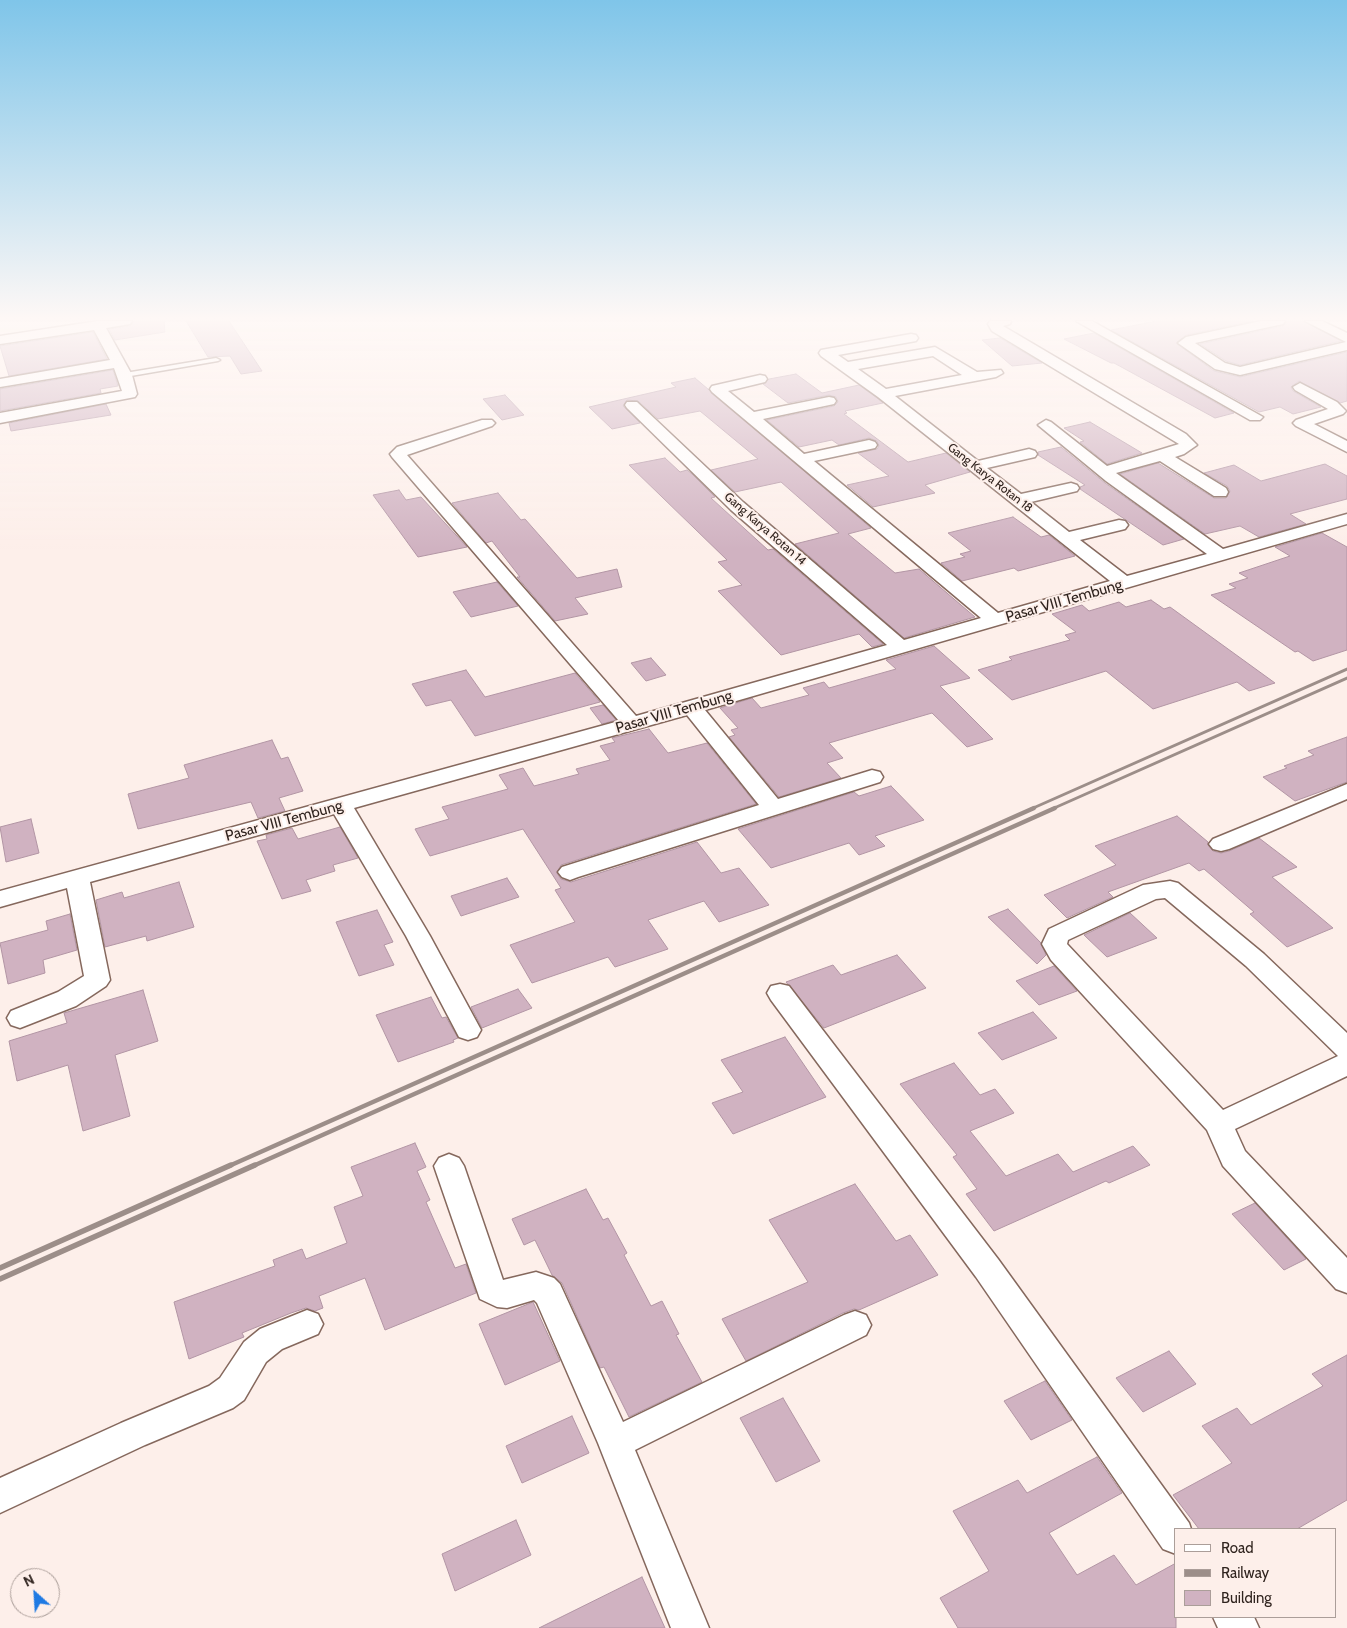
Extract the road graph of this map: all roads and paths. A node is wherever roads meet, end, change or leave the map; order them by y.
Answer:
1 (117, 397) edge
2 (727, 397) edge
3 (887, 397) edge
4 (1113, 397) edge
5 (1219, 397) edge
6 (1319, 397) edge
7 (829, 401) dead end
8 (632, 405) dead end
9 (751, 417) junction
10 (1255, 417) dead end
11 (0, 418) edge
12 (487, 423) dead end
13 (1046, 425) dead end
14 (869, 445) dead end
15 (1347, 448) edge
16 (1029, 454) dead end
17 (1162, 456) junction
18 (802, 459) junction
19 (975, 466) junction
20 (1106, 471) junction
21 (1071, 488) dead end
22 (1220, 492) dead end
23 (1017, 500) junction
24 (1347, 519) edge
25 (1119, 525) dead end
26 (1066, 538) junction
27 (1222, 556) junction
28 (1125, 584) junction
29 (996, 621) junction
30 (902, 648) junction
31 (692, 707) junction
32 (632, 724) junction
33 (872, 777) dead end
34 (1347, 792) edge
35 (341, 806) junction
36 (772, 808) junction
37 (1221, 844) dead end
38 (570, 872) dead end
39 (77, 878) junction
40 (0, 899) edge
41 (780, 992) dead end
42 (20, 1018) dead end
43 (468, 1030) dead end
44 (1347, 1048) edge
45 (1347, 1064) edge
46 (1220, 1124) junction
47 (449, 1166) dead end
48 (1347, 1279) edge
49 (306, 1324) dead end
50 (855, 1325) dead end
51 (615, 1443) junction
52 (0, 1496) edge
53 (1174, 1533) edge
54 (690, 1628) edge

1 - 11 street
2 - 9 street
3 - 19 street, Gang Karya Rotan 18
4 - 17 street
5 - 10 street
6 - 15 street
7 - 9 street
8 - 30 street, Gang Karya Rotan 14
9 - 18 street
12 - 32 street
13 - 20 street
14 - 18 street
16 - 19 street
17 - 20 street
17 - 22 street
18 - 29 street
19 - 23 street, Gang Karya Rotan 18
20 - 27 street
21 - 23 street
23 - 26 street, Gang Karya Rotan 18
24 - 27 street, Pasar VIII Tembung
25 - 26 street
26 - 28 street, Gang Karya Rotan 18
27 - 28 street, Pasar VIII Tembung
28 - 29 street, Pasar VIII Tembung
29 - 30 street, Pasar VIII Tembung
30 - 31 street, Pasar VIII Tembung
31 - 32 street, Pasar VIII Tembung
31 - 36 street
32 - 35 street, Pasar VIII Tembung
33 - 36 street
34 - 37 street
35 - 39 street, Pasar VIII Tembung
35 - 43 street
36 - 38 street
39 - 40 street, Pasar VIII Tembung
39 - 42 street
41 - 53 street
44 - 46 street
45 - 46 street
46 - 48 street
47 - 51 street
49 - 52 street
50 - 51 street
51 - 54 street

